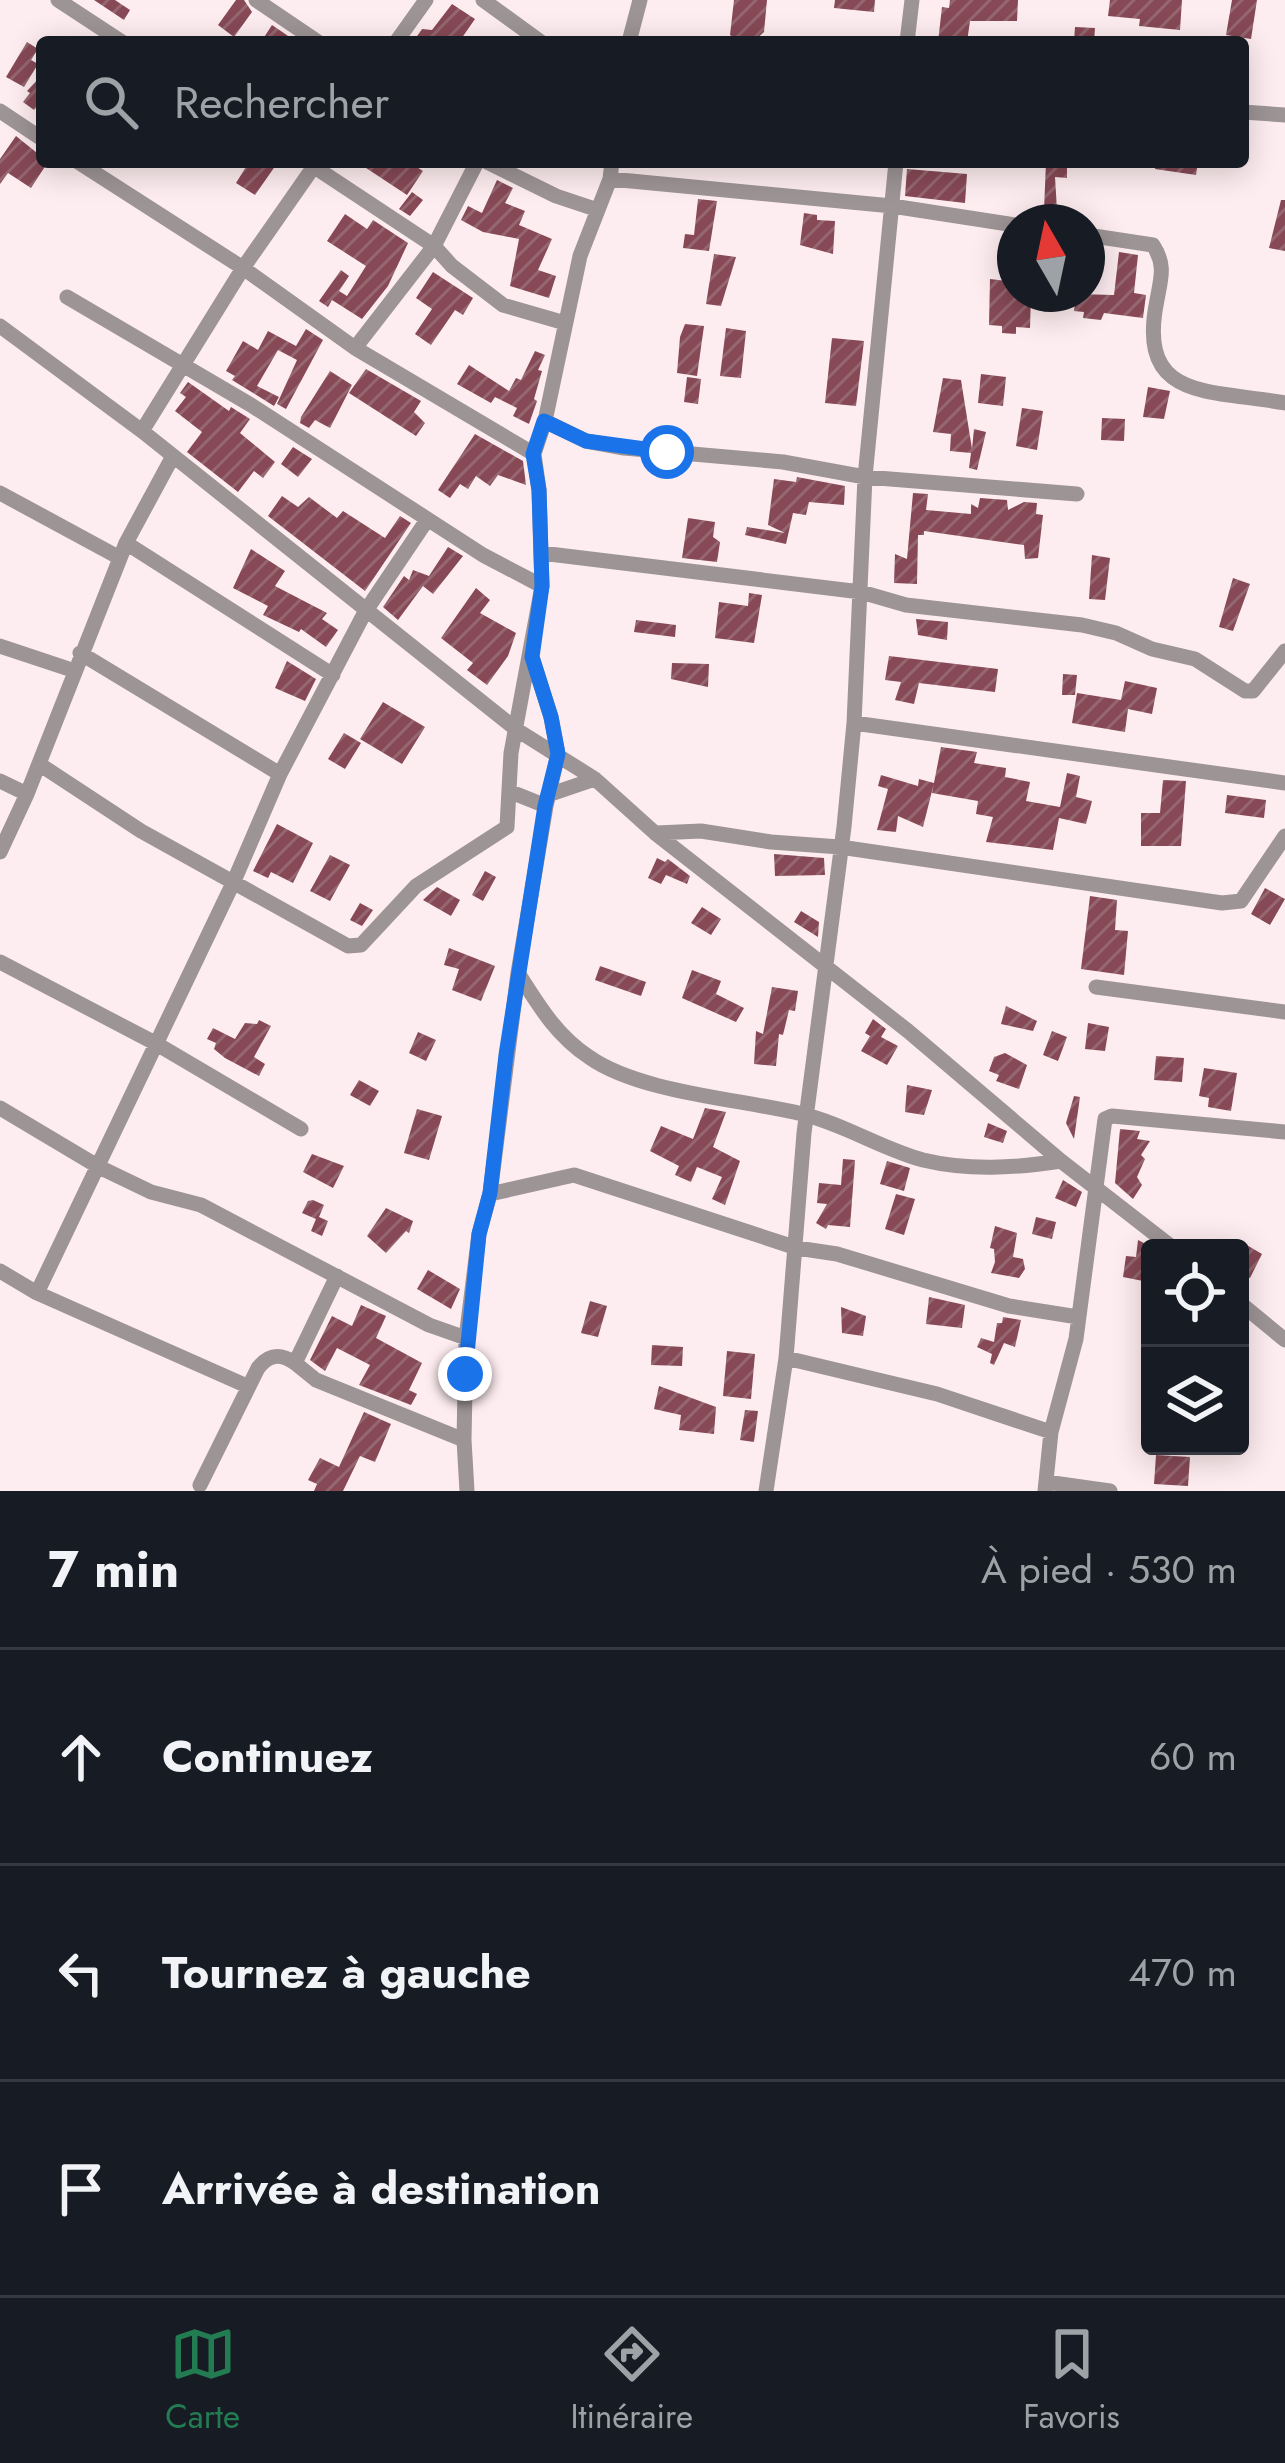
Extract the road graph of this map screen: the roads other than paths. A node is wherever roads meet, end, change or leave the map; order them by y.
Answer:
1 (256, 0) edge
2 (426, 0) edge
3 (483, 0) edge
4 (640, 0) edge
5 (912, 0) edge
6 (70, 3) edge
7 (114, 36) edge
8 (310, 36) edge
9 (400, 36) edge
10 (533, 36) edge
11 (631, 36) edge
12 (908, 36) edge
13 (0, 111) edge
14 (1249, 112) edge
15 (1285, 115) edge
16 (36, 135) edge
17 (87, 168) edge
18 (310, 168) edge
19 (319, 168) edge
20 (474, 168) edge
21 (499, 168) edge
22 (895, 168) edge
23 (611, 171) edge
24 (892, 206) junction
25 (598, 210) junction
26 (997, 222) edge
27 (1105, 238) edge
28 (434, 246) junction
29 (243, 268) junction
30 (67, 297) dead end
31 (565, 323) junction
32 (0, 326) edge
33 (356, 348) junction
34 (185, 364) junction
35 (1285, 403) edge
36 (544, 421) junction
37 (142, 431) junction
38 (533, 454) junction
39 (173, 456) junction
40 (866, 477) junction
41 (0, 493) edge
42 (1076, 494) dead end
43 (427, 520) junction
44 (124, 551) junction
45 (541, 554) junction
46 (542, 586) junction
47 (860, 592) junction
48 (365, 612) junction
49 (0, 646) edge
50 (1285, 651) edge
51 (80, 653) junction
52 (532, 657) junction
53 (76, 671) junction
54 (333, 675) junction
55 (854, 723) junction
56 (517, 730) junction
57 (558, 754) junction
58 (39, 764) junction
59 (280, 775) junction
60 (595, 779) junction
61 (0, 781) edge
62 (1285, 783) edge
63 (511, 792) junction
64 (28, 794) junction
65 (547, 801) junction
66 (656, 833) junction
67 (1285, 836) edge
68 (840, 847) junction
69 (0, 852) edge
70 (234, 881) junction
71 (0, 962) edge
72 (824, 968) junction
73 (518, 974) junction
74 (1096, 987) dead end
75 (1285, 1012) edge
76 (155, 1043) junction
77 (0, 1108) edge
78 (806, 1114) junction
79 (301, 1129) dead end
80 (1285, 1132) edge
81 (1061, 1161) junction
82 (98, 1168) junction
83 (1094, 1184) junction
84 (490, 1193) junction
85 (1161, 1239) edge
86 (797, 1247) junction
87 (0, 1271) edge
88 (337, 1276) junction
89 (37, 1293) junction
90 (1249, 1310) edge
91 (1078, 1317) junction
92 (466, 1338) junction
93 (1285, 1340) edge
94 (786, 1358) junction
95 (295, 1363) junction
96 (247, 1386) junction
97 (1051, 1432) junction
98 (464, 1440) junction
99 (200, 1485) dead end
100 (1046, 1487) edge
101 (466, 1491) edge
102 (766, 1491) edge
103 (1110, 1491) edge

1 - 8 street
2 - 9 street
3 - 10 street
4 - 11 street
5 - 12 street
6 - 7 street
13 - 16 street
14 - 15 street
17 - 29 street
18 - 29 street
19 - 28 street
20 - 28 street
21 - 25 street
22 - 24 street
23 - 24 street
23 - 25 street
24 - 26 street
24 - 40 street
25 - 31 street
27 - 35 street
28 - 31 street
28 - 33 street
29 - 33 street
29 - 34 street
30 - 34 street
31 - 36 street
32 - 37 street
33 - 38 street
34 - 37 street
34 - 43 street
36 - 38 street
36 - 40 street
37 - 39 street
38 - 45 street
39 - 44 street
39 - 48 street
40 - 42 street
40 - 47 street
41 - 44 street
43 - 46 street
43 - 48 street
44 - 51 street
44 - 54 street
45 - 46 street
45 - 47 street
46 - 52 street
47 - 50 street
47 - 55 street
48 - 54 street
48 - 56 street
49 - 53 street
51 - 53 street
51 - 59 street
52 - 56 street
52 - 57 street
53 - 58 street
54 - 59 street
55 - 62 street
55 - 68 street
56 - 57 street
56 - 63 street
57 - 60 street
57 - 65 street
58 - 64 street
58 - 70 street
59 - 70 street
60 - 65 street
60 - 66 street
61 - 64 street
63 - 65 street
63 - 70 street
64 - 69 street
65 - 73 street
66 - 68 street
66 - 72 street
67 - 68 street
68 - 72 street
70 - 76 street
71 - 76 street
72 - 78 street
72 - 81 street
73 - 78 street
73 - 84 street
74 - 75 street
76 - 79 street
76 - 82 street
77 - 82 street
78 - 81 street
78 - 86 street
80 - 83 street
81 - 83 street
82 - 88 street
82 - 89 street
83 - 85 street
83 - 91 street
84 - 86 street
84 - 92 street
86 - 91 street
86 - 94 street
87 - 89 street
88 - 92 street
88 - 95 street
89 - 96 street
90 - 93 street
91 - 97 street
92 - 98 street
94 - 97 street
94 - 102 street
95 - 96 street
95 - 98 street
96 - 99 street
97 - 100 street
98 - 101 street
100 - 103 street

